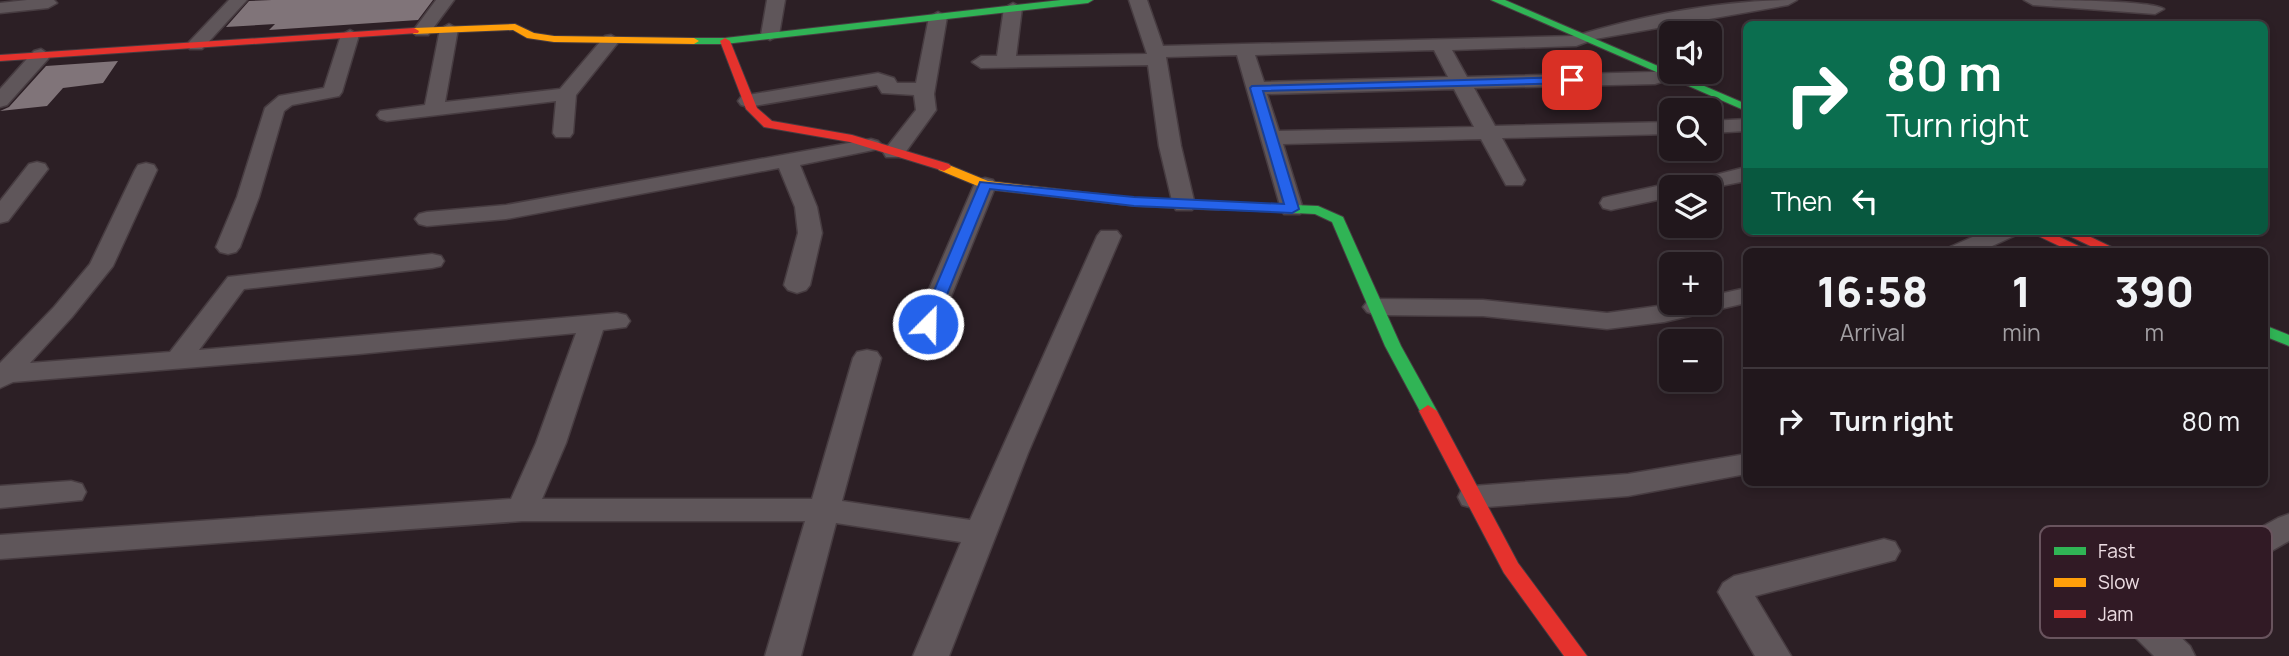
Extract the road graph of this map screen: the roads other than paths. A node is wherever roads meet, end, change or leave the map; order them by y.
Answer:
1 (238, 0) edge
2 (445, 0) edge
3 (776, 0) edge
4 (1088, 0) edge
5 (1139, 0) edge
6 (1496, 0) edge
7 (1517, 0) edge
8 (1788, 0) edge
9 (2033, 0) edge
10 (48, 3) dead end
11 (0, 8) edge
12 (1013, 8) junction
13 (2155, 9) dead end
14 (937, 17) junction
15 (449, 29) junction
16 (422, 30) junction
17 (1580, 31) junction
18 (349, 35) junction
19 (770, 35) junction
20 (611, 40) junction
21 (725, 41) junction
22 (196, 45) junction
23 (1440, 45) junction
24 (1244, 49) junction
25 (41, 55) junction
26 (1156, 56) junction
27 (0, 58) edge
28 (1006, 61) junction
29 (981, 62) dead end
30 (1659, 63) edge
31 (1659, 76) edge
32 (1461, 83) junction
33 (1701, 84) edge
34 (1712, 84) edge
35 (1256, 88) junction
36 (925, 89) junction
37 (566, 94) junction
38 (1743, 96) edge
39 (0, 101) edge
40 (748, 101) junction
41 (1743, 106) edge
42 (433, 107) junction
43 (387, 115) dead end
44 (1743, 125) edge
45 (1722, 126) edge
46 (1659, 128) edge
47 (563, 133) dead end
48 (1488, 134) junction
49 (1270, 138) junction
50 (871, 145) junction
51 (894, 152) junction
52 (787, 160) junction
53 (37, 169) dead end
54 (146, 170) dead end
55 (1743, 175) edge
56 (1722, 179) edge
57 (1514, 180) dead end
58 (985, 185) junction
59 (1659, 193) edge
60 (1611, 203) dead end
61 (1184, 205) junction
62 (1292, 209) junction
63 (0, 216) edge
64 (427, 219) dead end
65 (1997, 235) edge
66 (2044, 235) edge
67 (2075, 235) edge
68 (1109, 236) dead end
69 (228, 247) dead end
70 (1968, 248) edge
71 (2075, 248) edge
72 (2106, 248) edge
73 (432, 261) dead end
74 (796, 285) dead end
75 (1743, 297) edge
76 (1376, 307) junction
77 (2268, 318) edge
78 (928, 324) dead end
79 (2289, 326) edge
80 (2268, 332) edge
81 (2289, 341) edge
82 (867, 358) dead end
83 (178, 360) junction
84 (1, 375) edge
85 (1743, 465) edge
86 (71, 492) dead end
87 (1473, 497) junction
88 (0, 498) edge
89 (523, 510) junction
90 (824, 510) junction
91 (2289, 526) edge
92 (982, 534) junction
93 (2272, 535) edge
94 (0, 547) edge
95 (1884, 551) dead end
96 (2160, 638) edge
97 (783, 656) edge
98 (931, 656) edge
99 (1576, 656) edge
100 (1773, 656) edge
101 (2177, 656) edge

1 - 22 street
2 - 16 street
3 - 19 street
4 - 12 street
5 - 26 street
6 - 17 street
7 - 17 street
8 - 17 street
9 - 13 street
10 - 11 street
12 - 14 street
12 - 28 street
14 - 19 street
14 - 36 street
15 - 16 street
15 - 20 street
15 - 42 street
16 - 18 street
17 - 23 street
17 - 30 street
18 - 22 street
18 - 69 street
19 - 21 street
20 - 21 street
20 - 37 street
21 - 40 street
22 - 25 street
23 - 24 street
23 - 32 street
24 - 26 street
24 - 35 street
25 - 27 street
25 - 39 street
26 - 28 street
26 - 61 street
28 - 29 street
31 - 32 street
32 - 35 street
32 - 48 street
33 - 41 street
34 - 38 street
35 - 49 street
36 - 40 street
36 - 51 street
37 - 42 street
37 - 47 street
40 - 50 street
42 - 43 street
44 - 45 street
46 - 48 street
48 - 49 street
48 - 57 street
49 - 62 street
50 - 51 street
50 - 52 street
51 - 58 street
52 - 64 street
52 - 74 street
53 - 63 street
54 - 84 street
55 - 56 street
58 - 61 street
58 - 78 street
59 - 60 street
61 - 62 street
62 - 76 street
65 - 70 street
66 - 71 street
67 - 72 street
68 - 92 street
73 - 83 street
75 - 76 street
76 - 87 street
77 - 79 street
80 - 81 street
82 - 90 street
83 - 84 street
83 - 89 street
85 - 87 street
86 - 88 street
87 - 99 street
89 - 90 street
89 - 94 street
90 - 92 street
90 - 97 street
91 - 93 street
92 - 98 street
95 - 100 street
96 - 101 street

